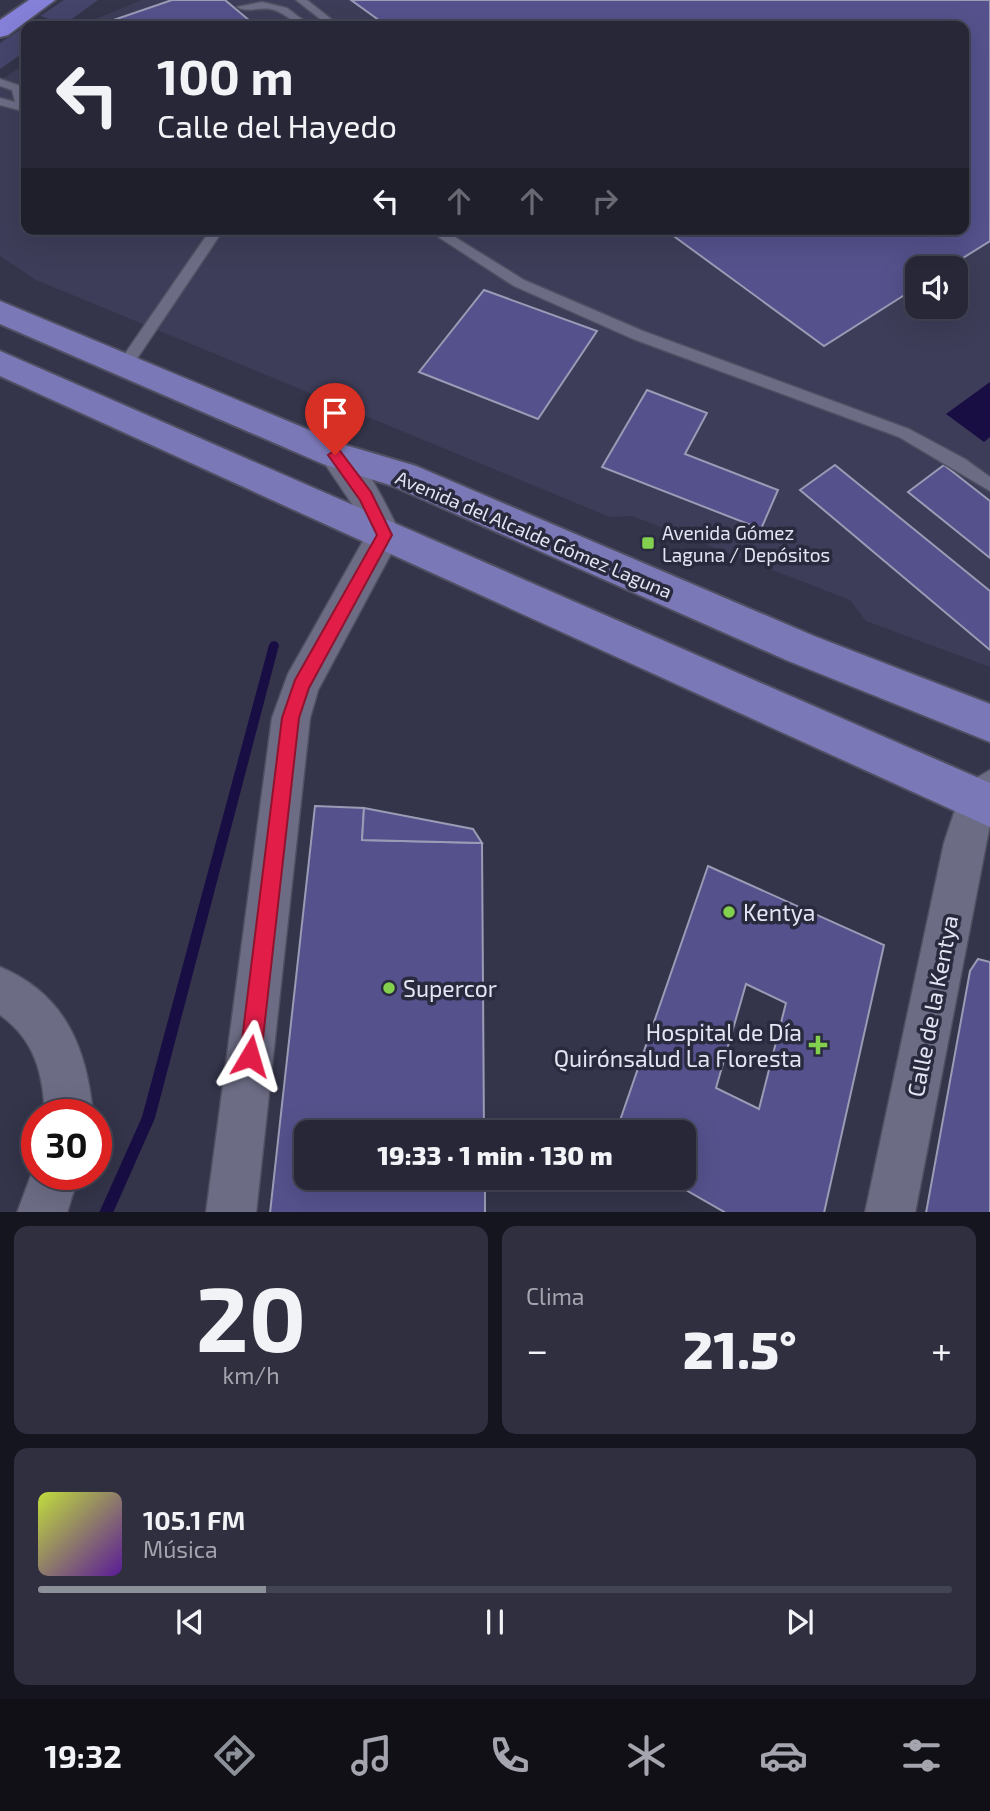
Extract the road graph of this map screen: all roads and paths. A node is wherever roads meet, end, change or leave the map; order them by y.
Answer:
1 (5, 0) edge
2 (44, 0) edge
3 (300, 0) edge
4 (0, 4) edge
5 (242, 7) dead end
6 (300, 21) edge
7 (328, 21) edge
8 (0, 30) edge
9 (0, 82) edge
10 (21, 86) edge
11 (0, 101) edge
12 (21, 107) edge
13 (214, 235) edge
14 (442, 235) edge
15 (0, 312) edge
16 (0, 363) edge
17 (125, 365) junction
18 (335, 455) junction
19 (990, 485) edge
20 (384, 535) junction
21 (990, 723) edge
22 (986, 798) edge
23 (0, 989) edge
24 (66, 1099) edge
25 (50, 1190) edge
26 (42, 1212) edge
27 (231, 1212) edge
28 (890, 1212) edge

1 - 4 highway
2 - 8 highway
3 - 7 lane
5 - 6 lane
9 - 10 lane
11 - 12 lane
13 - 17 lane
14 - 19 lane
15 - 17 main road, Avenida del Alcalde Gómez Laguna
16 - 20 main road
17 - 18 main road, Avenida del Alcalde Gómez Laguna
18 - 20 street
18 - 21 main road, Avenida del Alcalde Gómez Laguna
20 - 22 main road
20 - 27 street
22 - 28 street, Calle de la Kentya
23 - 24 street
25 - 26 street

